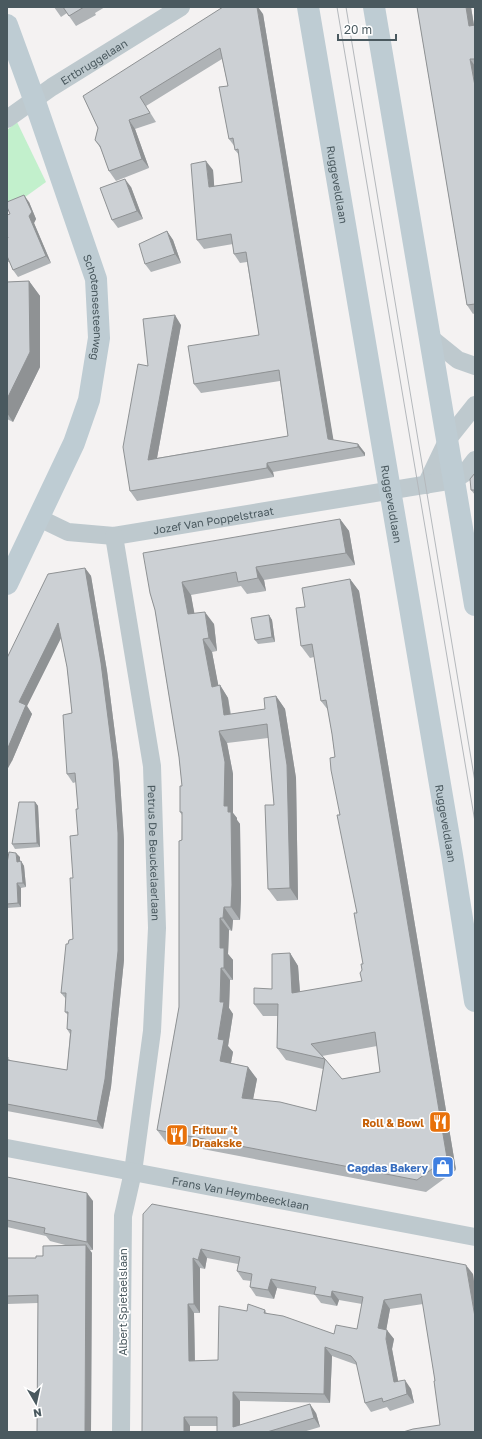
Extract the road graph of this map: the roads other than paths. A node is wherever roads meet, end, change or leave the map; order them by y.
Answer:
1 (181, 7) edge
2 (308, 7) edge
3 (374, 7) edge
4 (7, 25) edge
5 (34, 99) junction
6 (7, 118) edge
7 (432, 339) junction
8 (475, 366) edge
9 (475, 405) edge
10 (448, 439) junction
11 (475, 460) edge
12 (454, 480) junction
13 (426, 485) junction
14 (390, 490) junction
15 (39, 518) junction
16 (114, 536) junction
17 (7, 584) edge
18 (475, 605) edge
19 (475, 1001) edge
20 (7, 1148) edge
21 (133, 1172) junction
22 (475, 1237) edge
23 (122, 1432) edge

1 - 5 street, Ertbruggelaan
2 - 14 street, Ruggeveldlaan
3 - 7 street
4 - 5 street, Schotensesteenweg
5 - 6 street, Ertbruggelaan
5 - 15 street, Schotensesteenweg
7 - 8 street
7 - 10 street
9 - 10 street
10 - 12 street
10 - 13 street
11 - 12 street
12 - 13 street, Jozef Van Poppelstraat
12 - 18 street
13 - 14 street, Jozef Van Poppelstraat
14 - 16 street, Jozef Van Poppelstraat
14 - 19 street, Ruggeveldlaan
15 - 16 street, Jozef Van Poppelstraat
15 - 17 street, Schotensesteenweg
16 - 21 street, Petrus De Beuckelaerlaan
20 - 21 street, Frans Van Heymbeecklaan
21 - 22 street, Frans Van Heymbeecklaan
21 - 23 street, Albert Spietaelslaan

